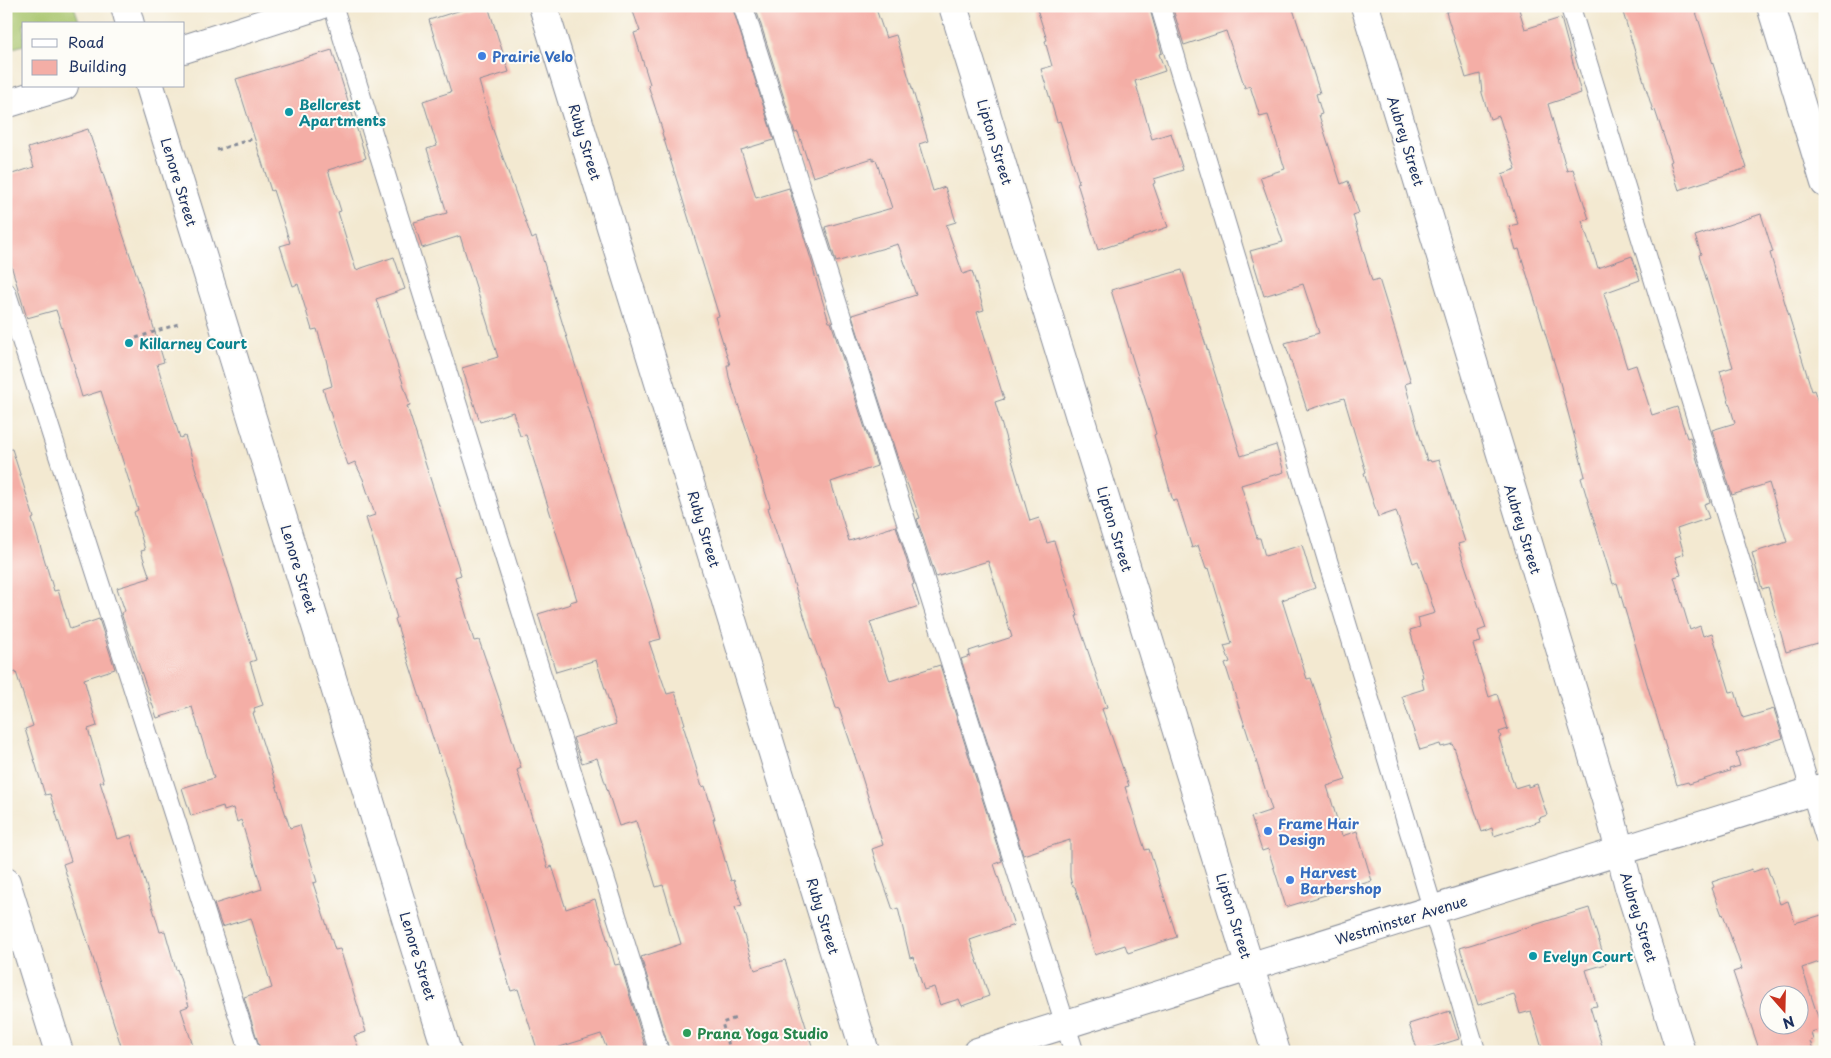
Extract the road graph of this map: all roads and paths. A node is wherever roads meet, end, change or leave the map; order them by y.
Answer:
1 (125, 6) edge
2 (318, 6) edge
3 (333, 6) edge
4 (543, 6) edge
5 (743, 6) edge
6 (953, 6) edge
7 (1160, 6) edge
8 (1365, 6) edge
9 (1570, 6) edge
10 (1771, 6) edge
11 (129, 22) edge
12 (185, 49) edge
13 (58, 88) edge
14 (151, 88) edge
15 (6, 104) edge
16 (254, 138) dead end
17 (217, 150) dead end
18 (1825, 183) edge
19 (6, 292) edge
20 (10, 320) edge
21 (178, 324) dead end
22 (136, 338) dead end
23 (1818, 789) edge
24 (1825, 837) edge
25 (1620, 852) junction
26 (6, 882) edge
27 (1433, 910) junction
28 (1250, 966) junction
29 (736, 1018) dead end
30 (1065, 1024) junction
31 (59, 1052) edge
32 (250, 1052) edge
33 (448, 1052) edge
34 (659, 1052) edge
35 (731, 1052) edge
36 (865, 1052) edge
37 (978, 1052) edge
38 (1074, 1052) edge
39 (1276, 1052) edge
40 (1476, 1052) edge
41 (1681, 1052) edge

1 - 11 street
2 - 12 street
3 - 34 lane
4 - 36 street, Ruby Street
5 - 30 lane
6 - 28 street, Lipton Street
7 - 27 lane
8 - 25 street, Aubrey Street
9 - 23 lane
10 - 18 street
13 - 15 street
14 - 33 street, Lenore Street
16 - 17 path
19 - 20 lane
20 - 32 lane
21 - 22 path
23 - 24 lane
23 - 25 street, Westminster Avenue
25 - 27 street, Westminster Avenue
25 - 41 street, Aubrey Street
26 - 31 street
27 - 28 street, Westminster Avenue
27 - 40 lane
28 - 30 street, Westminster Avenue
28 - 39 street, Lipton Street
29 - 35 path
30 - 37 street, Westminster Avenue
30 - 38 lane

